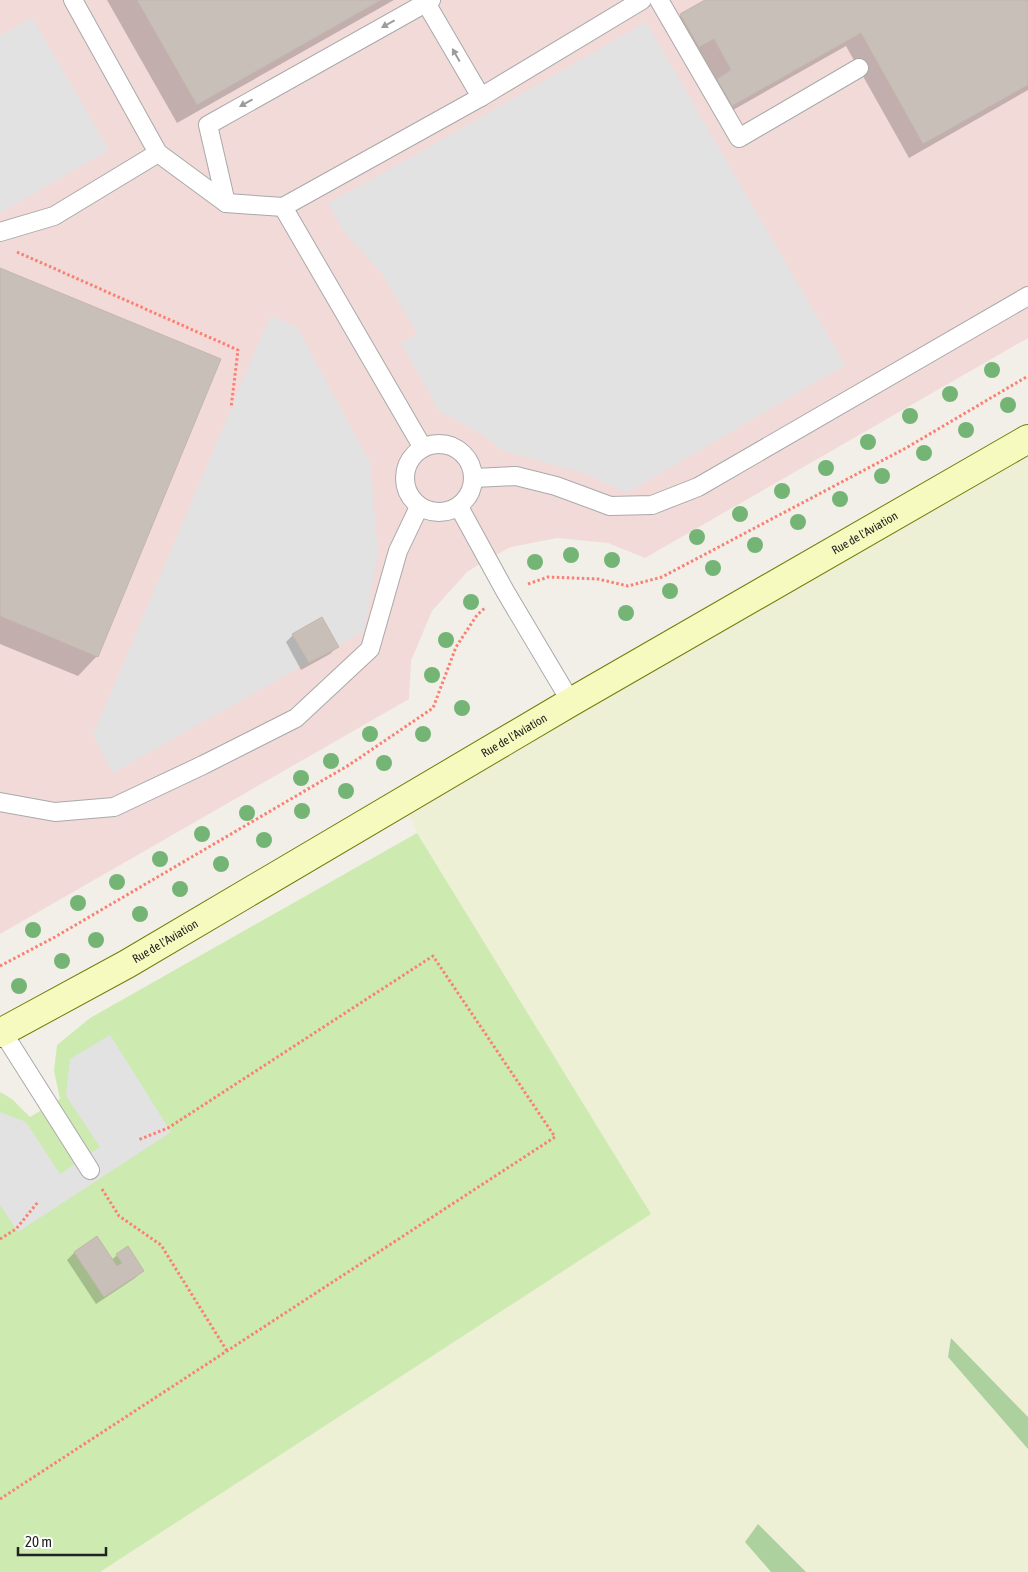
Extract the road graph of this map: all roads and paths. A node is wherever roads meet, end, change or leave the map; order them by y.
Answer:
1 (72, 0) edge
2 (642, 0) edge
3 (659, 0) edge
4 (428, 1) edge
5 (859, 68) dead end
6 (481, 97) junction
7 (158, 153) junction
8 (226, 203) junction
9 (284, 207) junction
10 (0, 232) edge
11 (9, 249) dead end
12 (1028, 296) edge
13 (1028, 376) edge
14 (231, 408) dead end
15 (1028, 439) edge
16 (423, 448) junction
17 (474, 478) junction
18 (419, 507) junction
19 (459, 507) junction
20 (505, 591) junction
21 (572, 702) junction
22 (0, 802) edge
23 (0, 966) edge
24 (1, 1032) edge
25 (138, 1140) dead end
26 (90, 1170) joint
27 (38, 1202) dead end
28 (0, 1239) edge
29 (227, 1351) junction
30 (0, 1499) edge

1 - 7 lane
2 - 6 lane
3 - 5 lane
6 -> 4 lane
4 -> 8 lane
6 - 9 lane
7 - 8 lane
7 - 10 lane
8 - 9 lane
9 - 16 lane
11 - 14 path
12 - 17 lane
13 - 20 path
15 - 21 street, Rue de l'Aviation
16 - 17 lane
16 - 18 lane
17 - 19 lane
18 - 19 lane
18 - 22 lane
19 - 20 lane
20 - 21 lane
20 - 23 path
21 - 24 street, Rue de l'Aviation
24 - 26 lane
25 - 29 path
26 - 29 path
27 - 28 path
29 - 30 path

